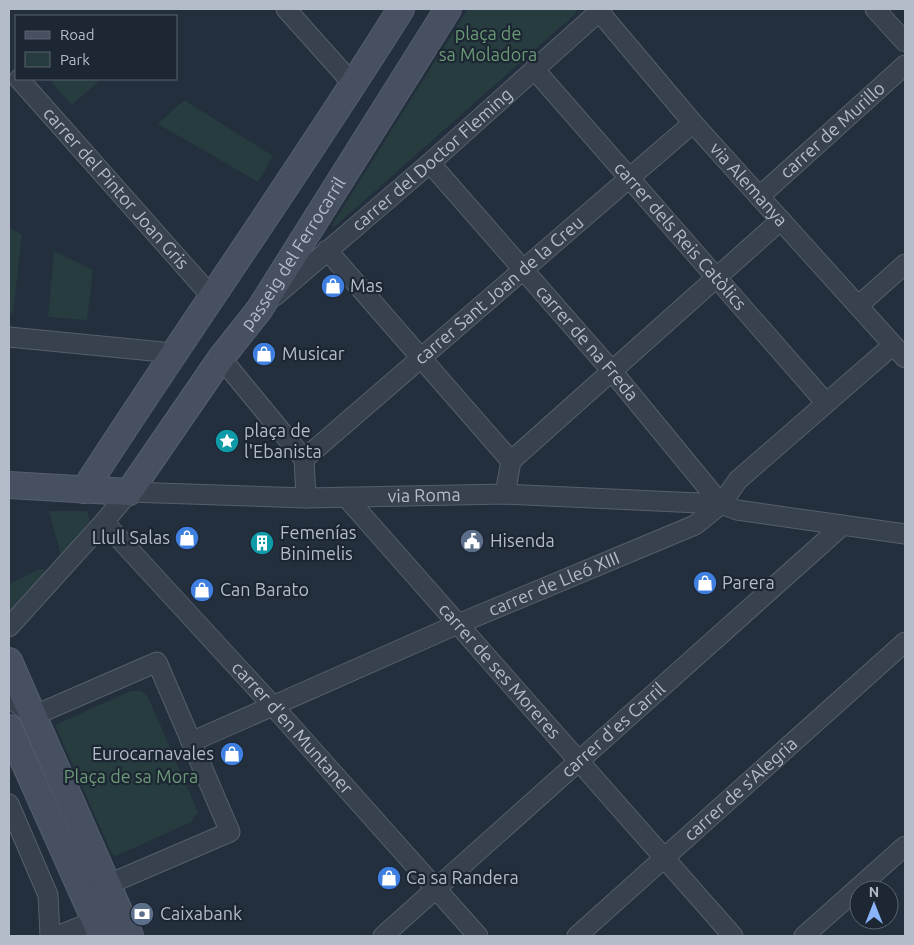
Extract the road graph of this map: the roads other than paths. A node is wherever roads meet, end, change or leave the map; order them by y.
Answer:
1 (286, 9) edge
2 (401, 9) edge
3 (448, 9) edge
4 (875, 9) edge
5 (599, 10) edge
6 (905, 42) edge
7 (905, 65) edge
8 (534, 70) junction
9 (20, 80) edge
10 (353, 84) junction
11 (693, 123) junction
12 (430, 163) junction
13 (629, 178) junction
14 (760, 196) junction
15 (781, 220) junction
16 (327, 250) junction
17 (905, 264) edge
18 (523, 268) junction
19 (716, 278) junction
20 (213, 298) junction
21 (859, 305) junction
22 (259, 310) junction
23 (9, 337) edge
24 (899, 352) edge
25 (173, 353) junction
26 (222, 358) junction
27 (421, 358) junction
28 (611, 370) junction
29 (826, 404) junction
30 (304, 459) junction
31 (511, 461) junction
32 (9, 485) edge
33 (84, 490) junction
34 (129, 492) junction
35 (505, 494) junction
36 (346, 497) junction
37 (306, 498) junction
38 (721, 504) junction
39 (104, 522) junction
40 (843, 525) junction
41 (905, 534) edge
42 (458, 624) junction
43 (9, 626) edge
44 (905, 642) edge
45 (9, 661) edge
46 (9, 696) edge
47 (274, 707) junction
48 (33, 716) junction
49 (9, 728) edge
50 (191, 742) junction
51 (579, 762) junction
52 (9, 804) edge
53 (905, 846) edge
54 (665, 859) junction
55 (436, 888) junction
56 (95, 889) junction
57 (105, 923) edge
58 (50, 936) edge
59 (57, 936) edge
60 (130, 936) edge
61 (383, 936) edge
62 (478, 936) edge
63 (577, 936) edge
64 (733, 936) edge
65 (804, 936) edge

1 - 10 street
2 - 10 main road
3 - 22 main road, passeig del Ferrocarril
4 - 6 street
5 - 8 street, carrer del Doctor Fleming
5 - 11 street, via Alemanya
7 - 14 street, carrer de Murillo
8 - 12 street, carrer del Doctor Fleming
8 - 13 street, carrer dels Reis Catòlics
9 - 20 street, carrer del Pintor Joan Gris
10 - 20 main road
11 - 13 street, carrer Sant Joan de la Creu
11 - 14 street, via Alemanya
12 - 16 street, carrer del Doctor Fleming
12 - 18 street, carrer de na Freda
13 - 18 street, carrer Sant Joan de la Creu
13 - 19 street, carrer dels Reis Catòlics
14 - 15 street, via Alemanya
15 - 19 street
15 - 21 street, via Alemanya
16 - 22 street, carrer del Doctor Fleming
16 - 27 street
17 - 21 street
18 - 27 street, carrer Sant Joan de la Creu
18 - 28 street, carrer de na Freda
19 - 28 street
19 - 29 street, carrer dels Reis Catòlics
20 - 25 main road
21 - 24 street, via Alemanya
22 - 26 main road, passeig del Ferrocarril
23 - 25 street
24 - 29 street, carrer de Lleó XIII
25 - 33 main road
26 - 30 street
26 - 34 main road, passeig del Ferrocarril
27 - 30 street, carrer Sant Joan de la Creu
27 - 31 street
28 - 31 street
28 - 38 street, carrer de na Freda
29 - 38 street, carrer de Lleó XIII
30 - 37 street
31 - 35 street
32 - 33 main road
33 - 34 main road
34 - 37 street, via Roma
34 - 39 street
35 - 36 street, via Roma
35 - 38 street, via Roma
36 - 37 street, via Roma
36 - 42 street, carrer de ses Moreres
38 - 40 street, via Roma
38 - 42 street, carrer de Lleó XIII
39 - 43 street
39 - 47 street, carrer d'en Muntaner
40 - 41 street, via Roma
40 - 51 street, carrer d'es Carril
42 - 47 street, carrer de Lleó XIII
42 - 51 street, carrer de ses Moreres
44 - 54 street, carrer de s'Alegria
45 - 48 main road
46 - 48 street
47 - 50 street, carrer de Lleó XIII
47 - 55 street, carrer d'en Muntaner
48 - 50 street
48 - 56 main road
49 - 56 main road
50 - 56 street
51 - 54 street, carrer de ses Moreres
51 - 55 street, carrer d'es Carril
52 - 58 street
53 - 65 street
54 - 63 street, carrer de s'Alegria
54 - 64 street, carrer de ses Moreres
55 - 61 street, carrer d'es Carril
55 - 62 street, carrer d'en Muntaner
56 - 57 main road
57 - 59 street
57 - 60 main road

